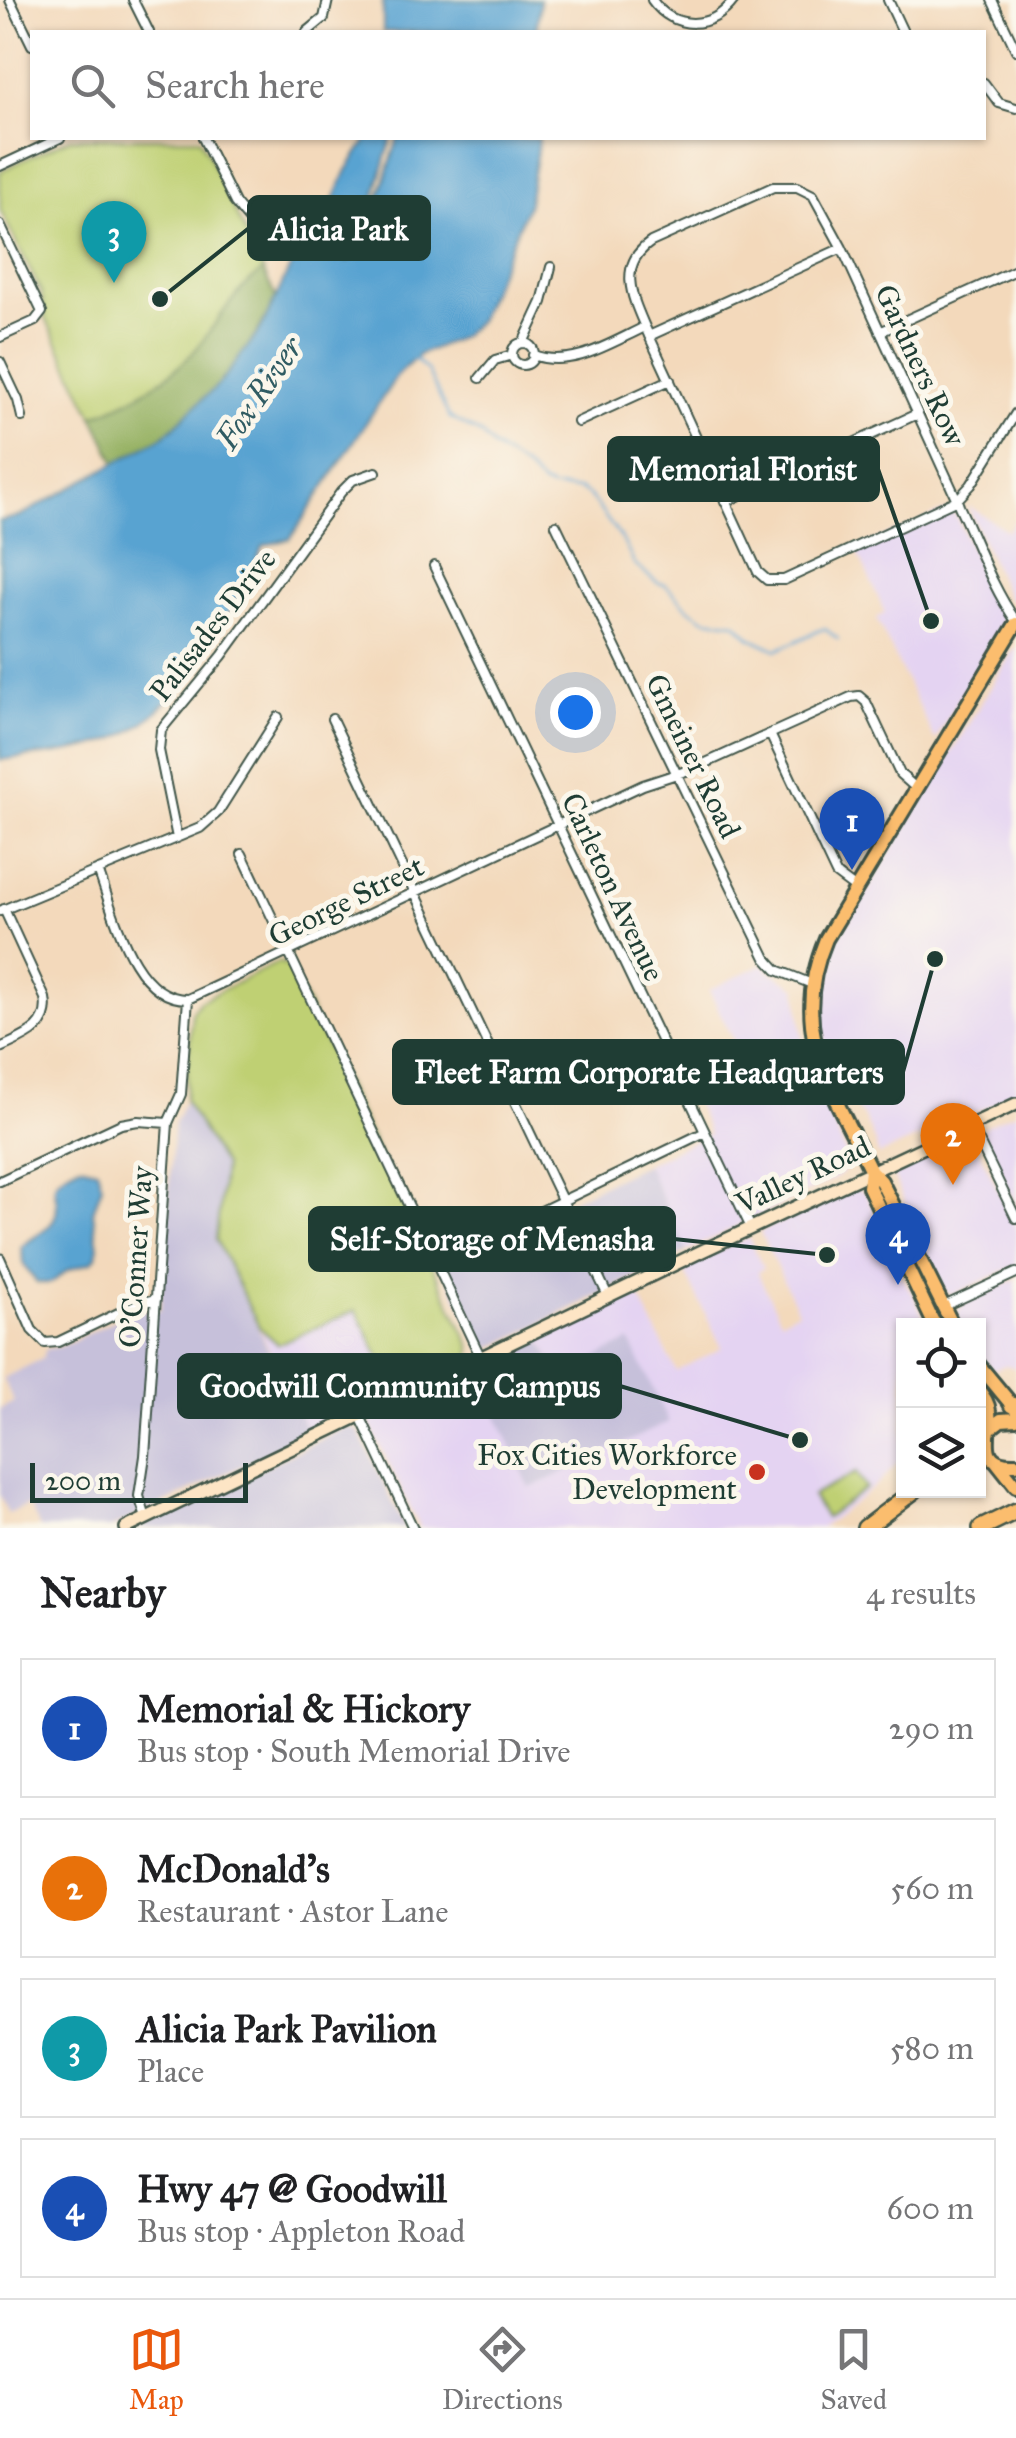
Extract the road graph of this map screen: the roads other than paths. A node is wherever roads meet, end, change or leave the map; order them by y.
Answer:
1 (10, 0) edge
2 (133, 0) edge
3 (328, 0) edge
4 (652, 0) edge
5 (734, 0) edge
6 (888, 0) edge
7 (992, 0) edge
8 (148, 30) edge
9 (309, 30) edge
10 (903, 30) edge
11 (30, 41) edge
12 (1016, 50) edge
13 (986, 86) edge
14 (1016, 108) edge
15 (56, 140) edge
16 (203, 140) edge
17 (0, 166) edge
18 (249, 220) dead end
19 (0, 225) edge
20 (842, 248) junction
21 (551, 267) dead end
22 (1016, 270) edge
23 (647, 332) junction
24 (880, 332) junction
25 (0, 338) edge
26 (522, 343) junction
27 (512, 355) junction
28 (533, 355) junction
29 (0, 362) edge
30 (480, 378) dead end
31 (670, 380) junction
32 (917, 414) junction
33 (1016, 414) edge
34 (22, 417) dead end
35 (578, 422) dead end
36 (376, 472) dead end
37 (957, 500) junction
38 (725, 502) junction
39 (556, 525) dead end
40 (434, 566) dead end
41 (1016, 623) edge
42 (278, 717) dead end
43 (332, 719) dead end
44 (770, 734) junction
45 (676, 774) junction
46 (917, 790) junction
47 (559, 825) junction
48 (177, 838) junction
49 (242, 854) dead end
50 (98, 870) junction
51 (856, 889) junction
52 (414, 893) junction
53 (2, 910) edge
54 (289, 954) junction
55 (812, 984) junction
56 (188, 1000) junction
57 (0, 1048) edge
58 (1016, 1104) edge
59 (168, 1123) junction
60 (971, 1125) junction
61 (705, 1132) junction
62 (871, 1171) junction
63 (0, 1181) edge
64 (562, 1201) junction
65 (1016, 1218) edge
66 (751, 1228) junction
67 (0, 1258) edge
68 (436, 1262) junction
69 (1016, 1273) edge
70 (608, 1296) junction
71 (156, 1299) junction
72 (942, 1307) junction
73 (931, 1318) edge
74 (948, 1318) edge
75 (481, 1358) junction
76 (986, 1374) edge
77 (1015, 1410) edge
78 (360, 1416) junction
79 (986, 1432) edge
80 (986, 1444) edge
81 (992, 1456) junction
82 (1016, 1464) edge
83 (1016, 1486) edge
84 (904, 1498) edge
85 (1011, 1514) edge
86 (146, 1518) junction
87 (126, 1528) edge
88 (413, 1528) edge
89 (865, 1528) edge
90 (981, 1528) edge

1 - 11 street
2 - 8 street
3 - 9 street
4 - 5 street
6 - 10 street
7 - 12 street
13 - 14 street
15 - 17 street
16 - 18 street
19 - 25 street
20 - 23 street
20 - 23 street, Gardners Row
20 - 24 street, Gardners Row
21 - 26 street
22 - 24 street
23 - 28 street
23 - 31 street
24 - 32 street, Gardners Row
26 - 27 street
26 - 28 street
27 - 28 street
27 - 30 street
29 - 34 street
31 - 35 street
31 - 38 street
32 - 37 street, Gardners Row
32 - 38 street
33 - 37 street
36 - 48 street, Palisades Drive
37 - 38 street
37 - 41 street, Gardners Row
39 - 45 street, Gmeiner Road
40 - 47 street, Carleton Avenue
41 - 46 main road
42 - 48 street
43 - 52 street
44 - 45 street, George Street
44 - 46 street, George Street
44 - 51 street
45 - 47 street, George Street
45 - 55 street, Gmeiner Road
46 - 51 main road
47 - 52 street, George Street
47 - 61 street, Carleton Avenue
48 - 50 street
49 - 54 street
50 - 53 street
50 - 56 street
51 - 55 main road
52 - 54 street, George Street
52 - 64 street
53 - 57 street
54 - 56 street, George Street
54 - 68 street
55 - 62 main road
56 - 59 street, O'Conner Way
58 - 60 main road, Valley Road
59 - 63 street
59 - 71 street, O'Conner Way
60 - 62 main road, Valley Road
60 - 65 street
61 - 64 street
61 - 66 street, Carleton Avenue
62 - 66 main road, Valley Road
62 - 72 main road
62 - 73 main road
64 - 68 street
64 - 70 street
66 - 70 main road, Valley Road
67 - 71 street
68 - 75 street
69 - 72 street
70 - 75 main road, Valley Road
71 - 86 street, O'Conner Way
72 - 74 main road
75 - 78 main road, Valley Road
76 - 77 main road
77 - 79 main road
78 - 86 main road, Valley Road
78 - 88 street
80 - 81 main road
81 - 82 main road
81 - 83 main road
84 - 89 highway
85 - 90 highway
86 - 87 main road, Valley Road

